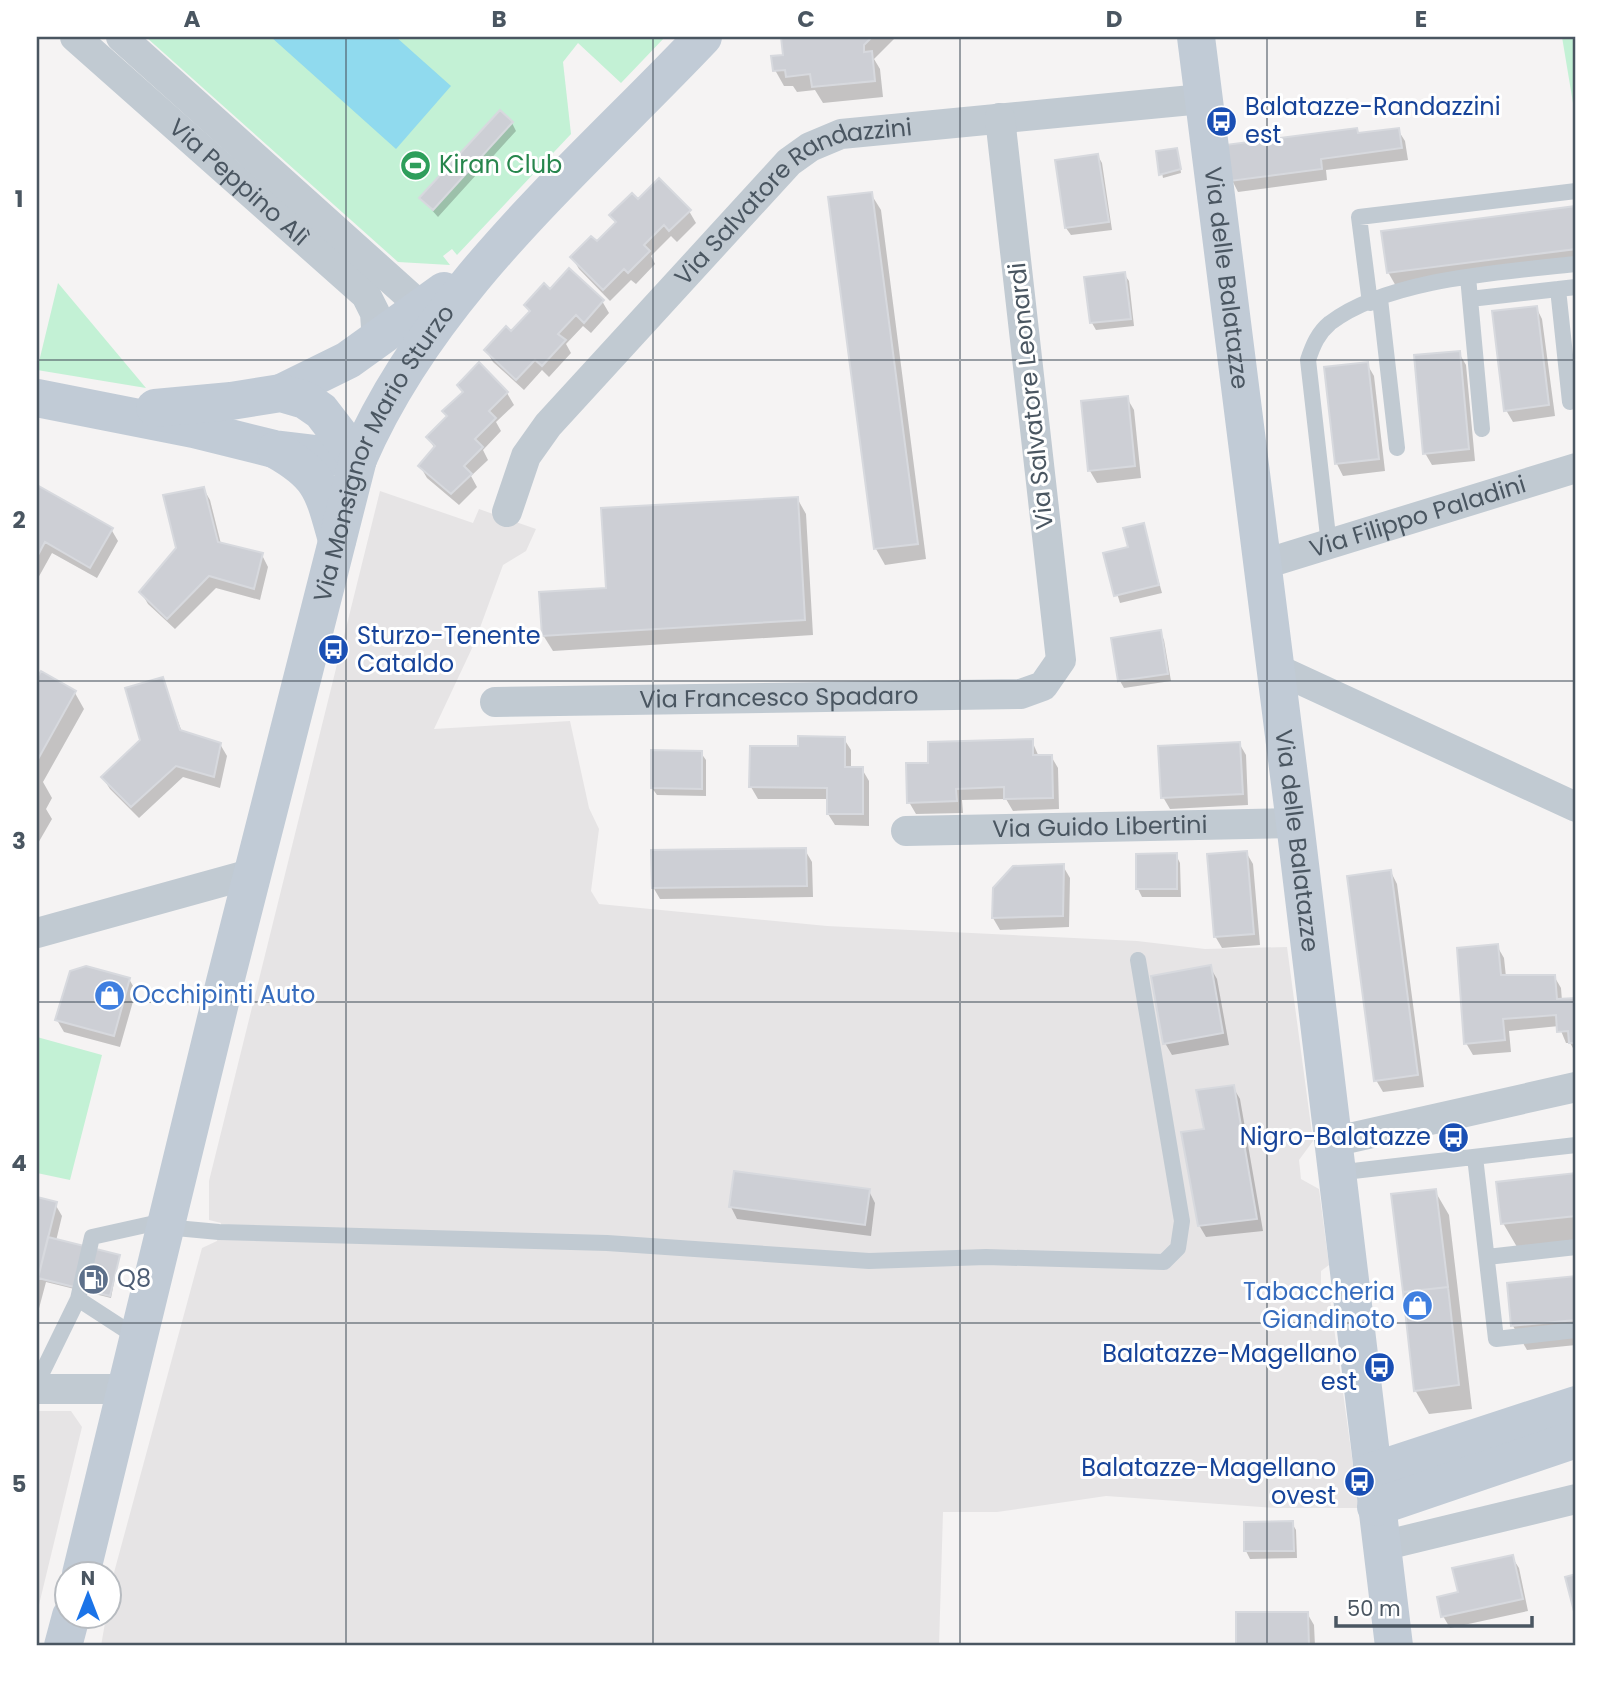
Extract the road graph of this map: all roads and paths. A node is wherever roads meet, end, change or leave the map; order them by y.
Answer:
1 (75, 37) edge
2 (121, 37) edge
3 (703, 37) edge
4 (1196, 37) edge
5 (1202, 99) junction
6 (1000, 118) junction
7 (1576, 191) edge
8 (1576, 264) edge
9 (1468, 277) junction
10 (1576, 287) edge
11 (1558, 289) junction
12 (1470, 299) junction
13 (1375, 301) junction
14 (429, 314) junction
15 (377, 342) junction
16 (281, 393) junction
17 (37, 398) edge
18 (1570, 402) dead end
19 (113, 411) junction
20 (1482, 429) dead end
21 (1397, 448) dead end
22 (274, 449) junction
23 (358, 459) junction
24 (1576, 468) edge
25 (507, 512) dead end
26 (337, 540) junction
27 (1329, 545) junction
28 (1261, 565) junction
29 (1275, 668) junction
30 (1054, 673) joint
31 (495, 702) dead end
32 (1576, 807) edge
33 (1295, 823) junction
34 (906, 831) dead end
35 (254, 873) junction
36 (37, 933) edge
37 (1138, 960) dead end
38 (1576, 1087) edge
39 (1576, 1145) edge
40 (1475, 1157) junction
41 (1334, 1158) junction
42 (166, 1224) junction
43 (1576, 1247) edge
44 (1487, 1257) junction
45 (78, 1299) junction
46 (1576, 1330) edge
47 (138, 1338) junction
48 (37, 1383) edge
49 (37, 1389) edge
50 (126, 1389) junction
51 (1576, 1405) edge
52 (1576, 1438) edge
53 (1374, 1490) junction
54 (1576, 1499) edge
55 (1382, 1546) junction
56 (84, 1560) edge
57 (1394, 1646) edge

1 - 15 street, Via Peppino Alì
2 - 14 street, Via Peppino Alì
3 - 14 street
4 - 5 street, Via delle Balatazze
5 - 6 street, Via Salvatore Randazzini
5 - 28 street, Via delle Balatazze
6 - 25 street, Via Salvatore Randazzini
6 - 30 street, Via Salvatore Leonardi
7 - 13 lane
8 - 9 lane
9 - 12 lane
9 - 13 lane
10 - 11 lane
11 - 12 lane
11 - 18 lane
12 - 20 lane
13 - 21 lane
13 - 27 lane
14 - 15 street
14 - 23 street, Via Monsignor Mario Sturzo
15 - 16 street
16 - 19 street
16 - 23 street
17 - 19 street
19 - 22 street
22 - 23 street
22 - 26 street
23 - 26 street, Via Monsignor Mario Sturzo
24 - 27 street, Via Filippo Paladini
26 - 35 street, Via Monsignor Mario Sturzo
27 - 28 street, Via Filippo Paladini
28 - 29 street, Via delle Balatazze
29 - 32 street
29 - 33 street, Via delle Balatazze
30 - 31 street, Via Francesco Spadaro
33 - 34 street, Via Guido Libertini
33 - 41 street, Via delle Balatazze
35 - 36 street
35 - 42 street, Via Monsignor Mario Sturzo
37 - 42 lane
38 - 41 street
39 - 40 lane
40 - 41 lane
40 - 44 lane
41 - 53 street, Via delle Balatazze
42 - 45 lane
42 - 47 street, Via Monsignor Mario Sturzo
43 - 44 lane
44 - 46 lane
45 - 47 lane
45 - 48 lane
47 - 50 street, Via Monsignor Mario Sturzo
49 - 50 street
50 - 56 street, Via Monsignor Mario Sturzo
51 - 53 street
52 - 53 street
53 - 55 street, Via delle Balatazze
54 - 55 street
55 - 57 street, Via delle Balatazze

